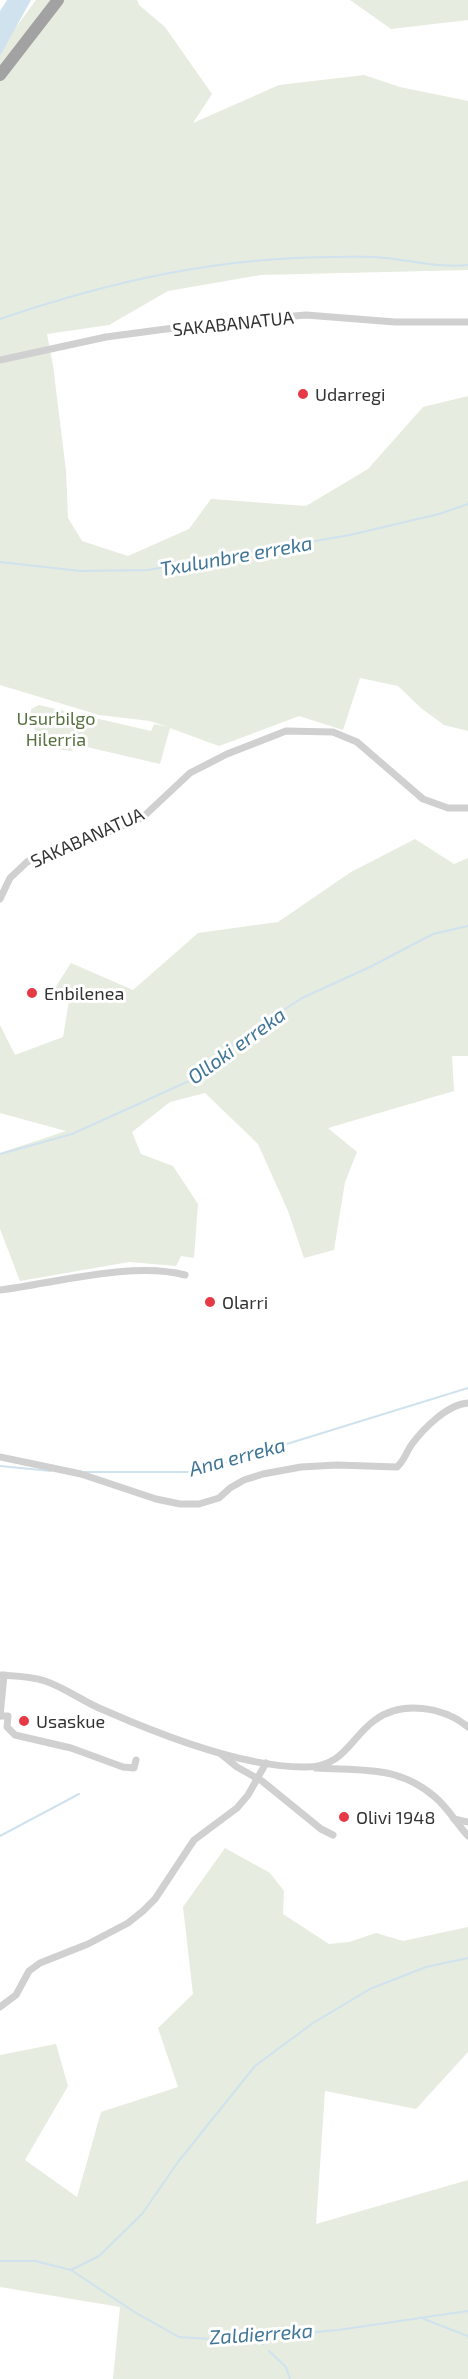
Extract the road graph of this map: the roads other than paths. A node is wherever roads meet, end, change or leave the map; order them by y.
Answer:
1 (58, 0) edge
2 (0, 75) edge
3 (468, 322) edge
4 (0, 360) edge
5 (468, 808) edge
6 (0, 899) edge
7 (185, 1275) dead end
8 (0, 1290) edge
9 (468, 1403) edge
10 (0, 1457) edge
11 (2, 1675) edge
12 (1, 1716) edge
13 (468, 1727) edge
14 (220, 1752) junction
15 (136, 1760) dead end
16 (266, 1763) junction
17 (307, 1767) junction
18 (258, 1778) junction
19 (454, 1819) junction
20 (468, 1822) edge
21 (333, 1835) dead end
22 (468, 1836) edge
23 (0, 2007) edge

1 - 2 highway
3 - 4 street, SAKABANATUA
5 - 6 street, SAKABANATUA
7 - 8 street
9 - 10 street
11 - 12 street
11 - 14 street
12 - 15 street
13 - 17 street
14 - 16 street
14 - 18 street
16 - 17 street
16 - 18 street
17 - 19 street
18 - 21 street
18 - 23 street
19 - 20 street
19 - 22 street

